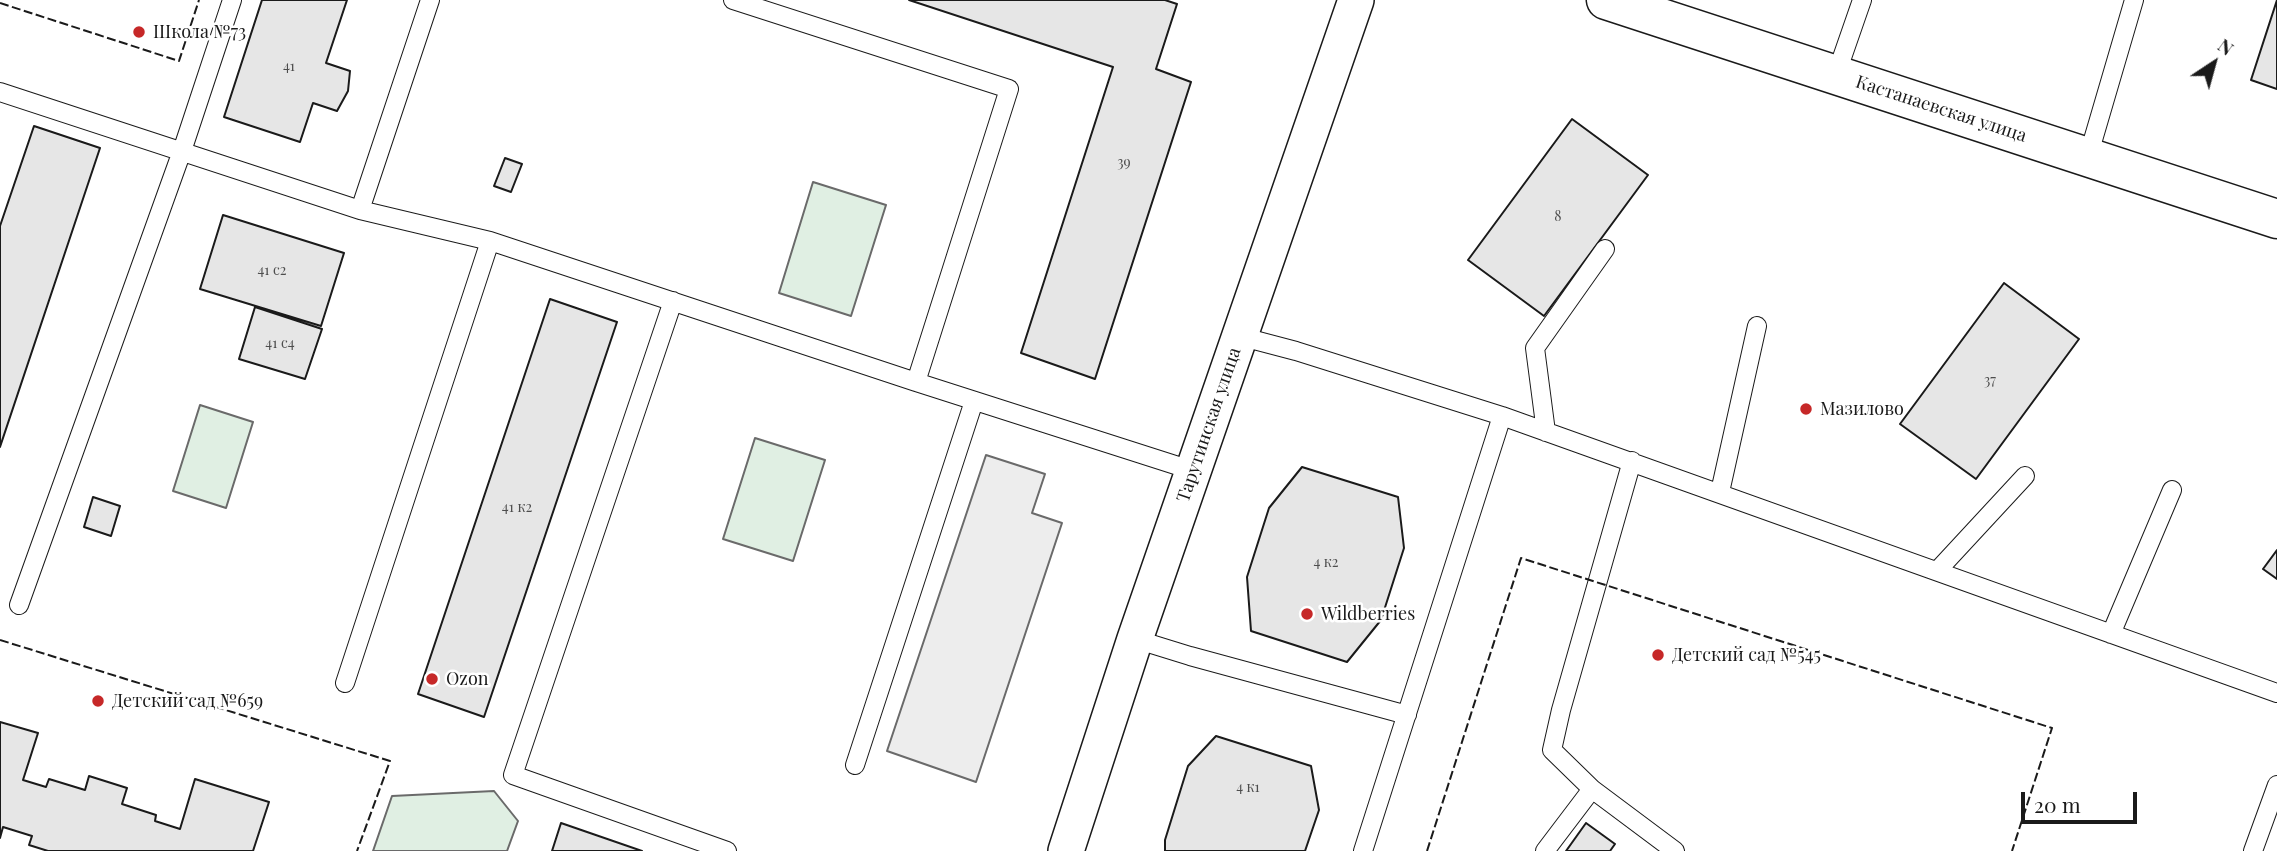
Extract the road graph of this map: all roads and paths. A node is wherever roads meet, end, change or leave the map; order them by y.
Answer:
1 (232, 0) edge
2 (430, 0) edge
3 (733, 0) edge
4 (1356, 0) edge
5 (1606, 0) edge
6 (1861, 0) edge
7 (2134, 0) edge
8 (1836, 75) junction
9 (0, 92) edge
10 (182, 150) junction
11 (2088, 157) junction
12 (360, 210) junction
13 (2277, 219) edge
14 (490, 241) junction
15 (1605, 249) dead end
16 (673, 302) junction
17 (1757, 326) dead end
18 (1239, 336) junction
19 (916, 382) junction
20 (974, 401) junction
21 (1502, 416) junction
22 (1546, 432) junction
23 (1632, 461) junction
24 (1194, 471) junction
25 (2025, 476) dead end
26 (2172, 490) dead end
27 (1720, 492) junction
28 (1937, 571) junction
29 (19, 605) dead end
30 (2111, 634) junction
31 (1135, 639) junction
32 (345, 683) dead end
33 (2277, 694) edge
34 (1407, 715) junction
35 (855, 765) dead end
36 (2277, 785) edge
37 (1592, 789) junction
38 (727, 851) edge
39 (1066, 851) edge
40 (1363, 851) edge
41 (1545, 851) edge
42 (1675, 851) edge
43 (2253, 851) edge

1 - 10 lane
2 - 12 lane
3 - 19 lane
4 - 18 street, Тарутинская улица
5 - 8 street, Кастанаевская улица
6 - 8 lane
7 - 11 lane
8 - 11 street, Кастанаевская улица
9 - 10 lane
10 - 12 lane
10 - 29 lane
11 - 13 street, Кастанаевская улица
12 - 14 lane
14 - 16 lane
14 - 32 lane
15 - 22 lane
16 - 19 lane
16 - 38 lane
17 - 27 lane
18 - 21 lane
18 - 24 street, Тарутинская улица
19 - 20 lane
20 - 24 lane
20 - 35 lane
21 - 22 lane
21 - 34 lane
22 - 23 lane
23 - 27 lane
23 - 37 lane
24 - 31 street, Тарутинская улица
25 - 28 lane
26 - 30 lane
27 - 28 lane
28 - 30 lane
30 - 33 lane
31 - 34 lane
31 - 39 street, Тарутинская улица
34 - 40 lane
36 - 43 lane
37 - 41 lane
37 - 42 lane

